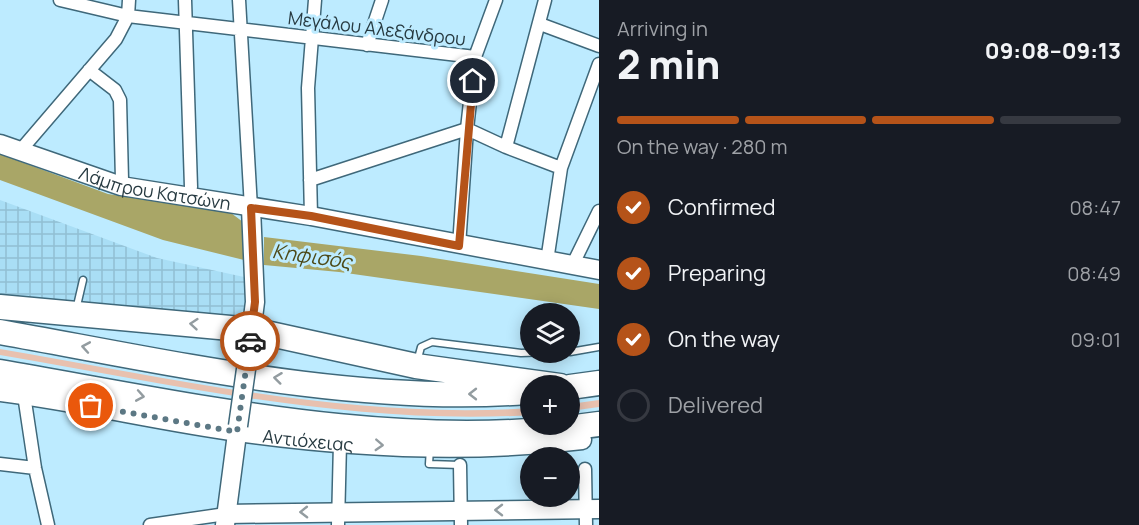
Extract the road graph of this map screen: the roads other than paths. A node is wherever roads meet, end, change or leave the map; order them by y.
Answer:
1 (60, 0) edge
2 (129, 0) edge
3 (185, 0) edge
4 (239, 0) edge
5 (315, 0) edge
6 (382, 0) edge
7 (496, 0) edge
8 (545, 0) edge
9 (128, 16) junction
10 (184, 23) junction
11 (540, 24) junction
12 (241, 30) junction
13 (311, 38) junction
14 (367, 45) junction
15 (599, 46) edge
16 (476, 57) junction
17 (599, 64) edge
18 (89, 70) junction
19 (467, 129) junction
20 (0, 144) edge
21 (506, 147) junction
22 (20, 151) junction
23 (561, 168) junction
24 (122, 180) dead end
25 (310, 180) junction
26 (191, 187) dead end
27 (599, 211) edge
28 (251, 213) junction
29 (311, 216) junction
30 (459, 246) junction
31 (547, 261) junction
32 (572, 266) junction
33 (599, 270) edge
34 (83, 280) dead end
35 (0, 307) edge
36 (75, 314) junction
37 (0, 332) edge
38 (251, 335) junction
39 (599, 347) edge
40 (580, 350) edge
41 (520, 353) edge
42 (416, 366) junction
43 (0, 372) edge
44 (520, 380) edge
45 (599, 383) edge
46 (580, 385) edge
47 (0, 392) edge
48 (520, 392) edge
49 (24, 395) junction
50 (237, 429) junction
51 (593, 434) edge
52 (340, 443) junction
53 (430, 448) junction
54 (0, 464) edge
55 (460, 465) joint
56 (35, 468) junction
57 (585, 469) dead end
58 (590, 515) edge
59 (338, 518) edge
60 (461, 518) edge
61 (277, 519) edge
62 (226, 520) edge
63 (48, 525) edge
64 (150, 525) edge

1 - 9 street, Μεγάλου Αλεξάνδρου
2 - 9 street
3 - 10 street
4 - 12 street
5 - 13 street
6 - 14 street
7 - 16 street
8 - 11 street
9 - 10 street, Μεγάλου Αλεξάνδρου
9 - 18 street
10 - 12 street, Μεγάλου Αλεξάνδρου
10 - 26 street
11 - 15 street
11 - 21 street
12 - 13 street, Μεγάλου Αλεξάνδρου
12 - 28 street
13 - 14 street, Μεγάλου Αλεξάνδρου
13 - 25 street
14 - 16 street, Μεγάλου Αλεξάνδρου
16 - 19 street
17 - 23 street
18 - 22 street
18 - 24 street
19 - 21 street
19 - 25 street
19 - 30 street
20 - 22 street, Λάμπρου Κατσώνη
21 - 23 street
22 - 28 street, Λάμπρου Κατσώνη
23 - 31 street
25 - 29 street
27 - 32 street
28 - 29 street, Λάμπρου Κατσώνη
28 - 38 street
29 - 30 street, Λάμπρου Κατσώνη
30 - 31 street, Λάμπρου Κατσώνη
31 - 32 street, Λάμπρου Κατσώνη
32 - 33 street, Λάμπρου Κατσώνη
34 - 36 lane
35 - 36 highway
38 -> 36 highway
48 -> 37 highway
38 - 42 highway
38 - 50 street, bridge
39 - 40 lane
41 - 42 lane
42 - 44 highway
43 -> 51 highway
45 - 46 highway
47 - 49 street, Αντιόχειας
49 - 50 street, Αντιόχειας
49 - 56 street
50 - 52 street, Αντιόχειας
50 - 62 street
51 - 53 street, Αντιόχειας
52 -> 53 street, Αντιόχειας
52 - 59 street
53 - 55 lane
54 - 56 street
55 - 60 street
56 - 63 street
57 - 58 street
58 -> 60 street
59 - 60 street
59 -> 61 street
61 - 62 street
62 - 64 street

